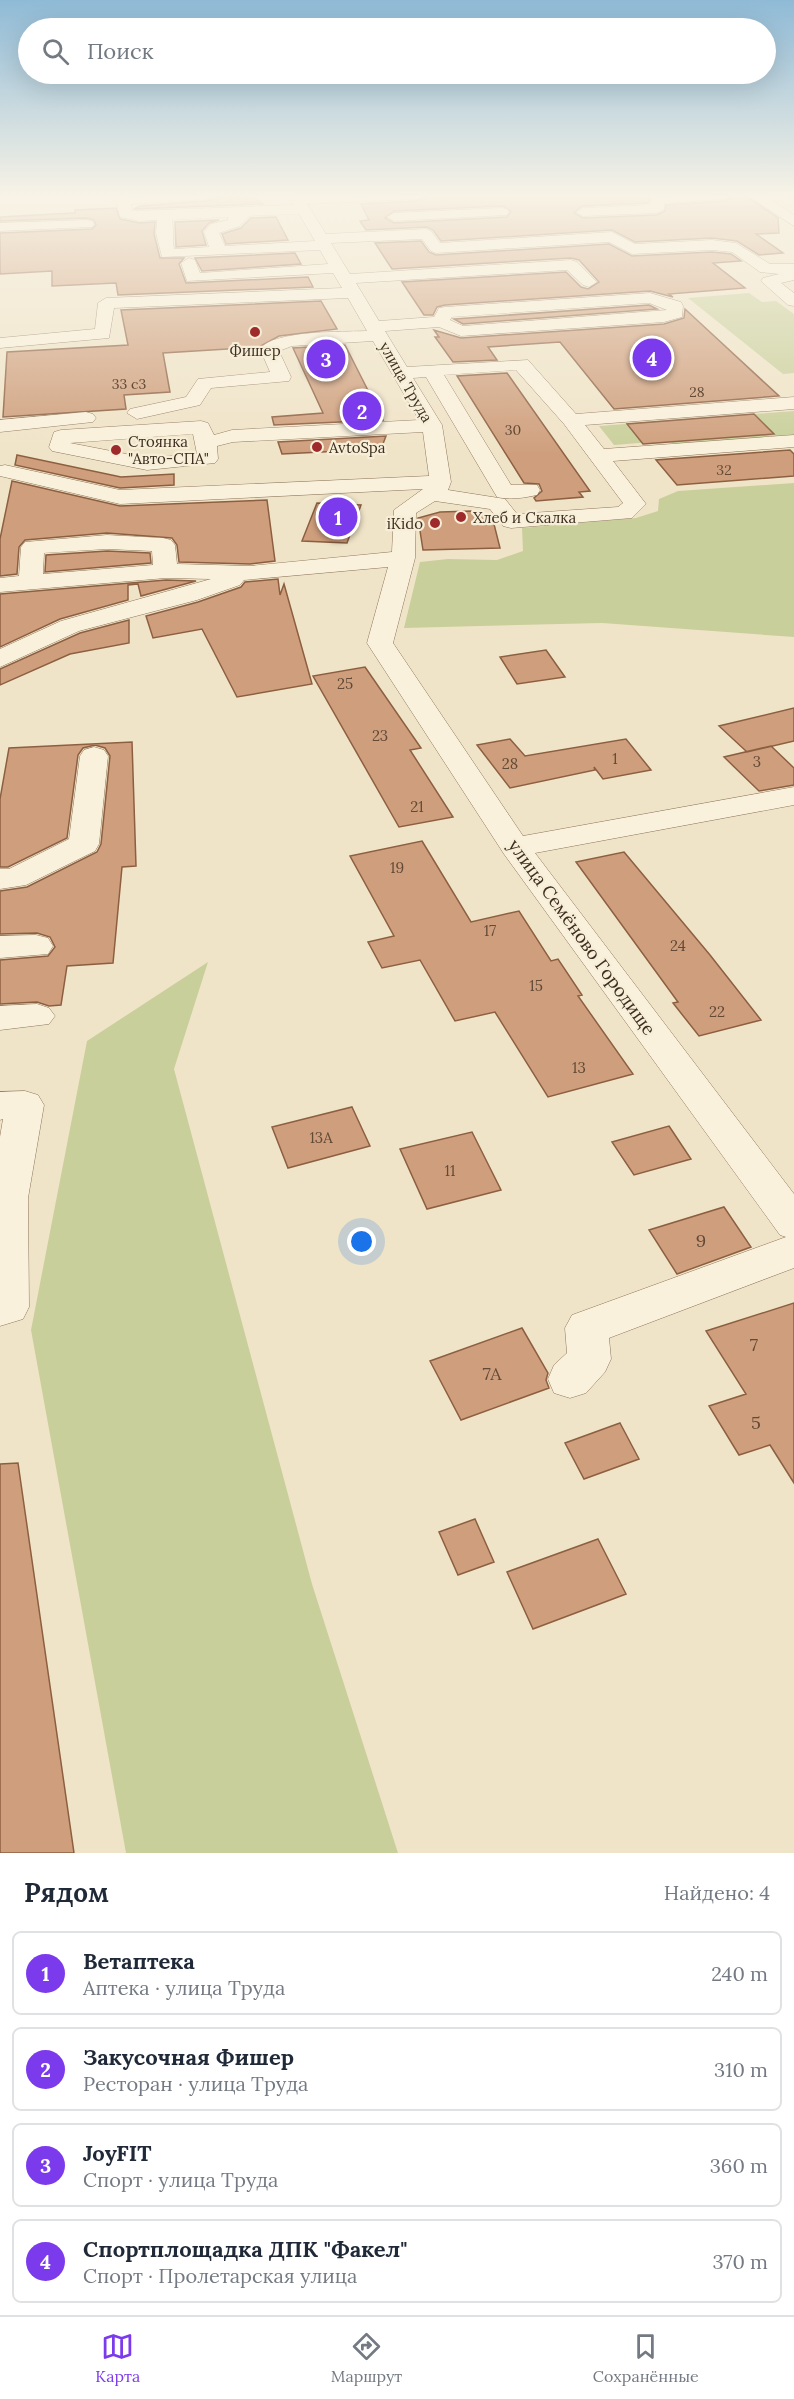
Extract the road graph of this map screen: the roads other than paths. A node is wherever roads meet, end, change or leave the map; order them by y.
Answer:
1 (331, 281) edge
2 (347, 281) edge
3 (770, 281) edge
4 (691, 294) dead end
5 (650, 298) junction
6 (794, 301) edge
7 (441, 322) junction
8 (376, 331) junction
9 (0, 343) edge
10 (431, 370) junction
11 (401, 373) junction
12 (465, 390) dead end
13 (444, 392) junction
14 (794, 403) edge
15 (571, 420) junction
16 (486, 422) dead end
17 (464, 424) junction
18 (432, 425) junction
19 (0, 426) edge
20 (794, 441) edge
21 (206, 443) junction
22 (506, 454) dead end
23 (483, 456) junction
24 (599, 456) junction
25 (2, 476) edge
26 (437, 488) junction
27 (502, 488) junction
28 (529, 490) dead end
29 (311, 553) dead end
30 (404, 553) junction
31 (166, 571) junction
32 (250, 573) junction
33 (31, 581) junction
34 (0, 585) edge
35 (70, 626) junction
36 (0, 644) edge
37 (0, 659) edge
38 (94, 756) dead end
39 (794, 796) edge
40 (515, 847) junction
41 (0, 879) edge
42 (36, 946) dead end
43 (0, 947) edge
44 (37, 1016) dead end
45 (0, 1018) edge
46 (0, 1106) edge
47 (4, 1198) edge
48 (794, 1224) edge
49 (794, 1251) edge
50 (0, 1308) edge
51 (570, 1379) dead end

1 - 9 street
2 - 8 street, улица Труда
3 - 6 street
4 - 5 street
5 - 7 street
5 - 7 street
7 - 8 street
8 - 11 street, улица Труда
8 - 19 street
10 - 11 street
10 - 13 street
10 - 15 street
11 - 18 street, улица Труда
12 - 13 street
13 - 17 street
14 - 15 street
15 - 24 street
16 - 17 street
17 - 23 street
18 - 21 street
18 - 26 street, улица Труда
20 - 24 street
21 - 21 street
22 - 23 street
23 - 27 street
24 - 26 street
25 - 26 street
26 - 27 street
26 - 30 street
27 - 28 street
29 - 30 street
30 - 32 street
30 - 40 street, улица Семёново Городище
31 - 32 street
31 - 33 street
31 - 33 street
32 - 35 street
33 - 34 street
35 - 36 street
35 - 37 street
38 - 41 street
39 - 40 street
40 - 48 street, улица Семёново Городище
42 - 43 street
44 - 45 street
46 - 47 street
47 - 50 street
49 - 51 street

